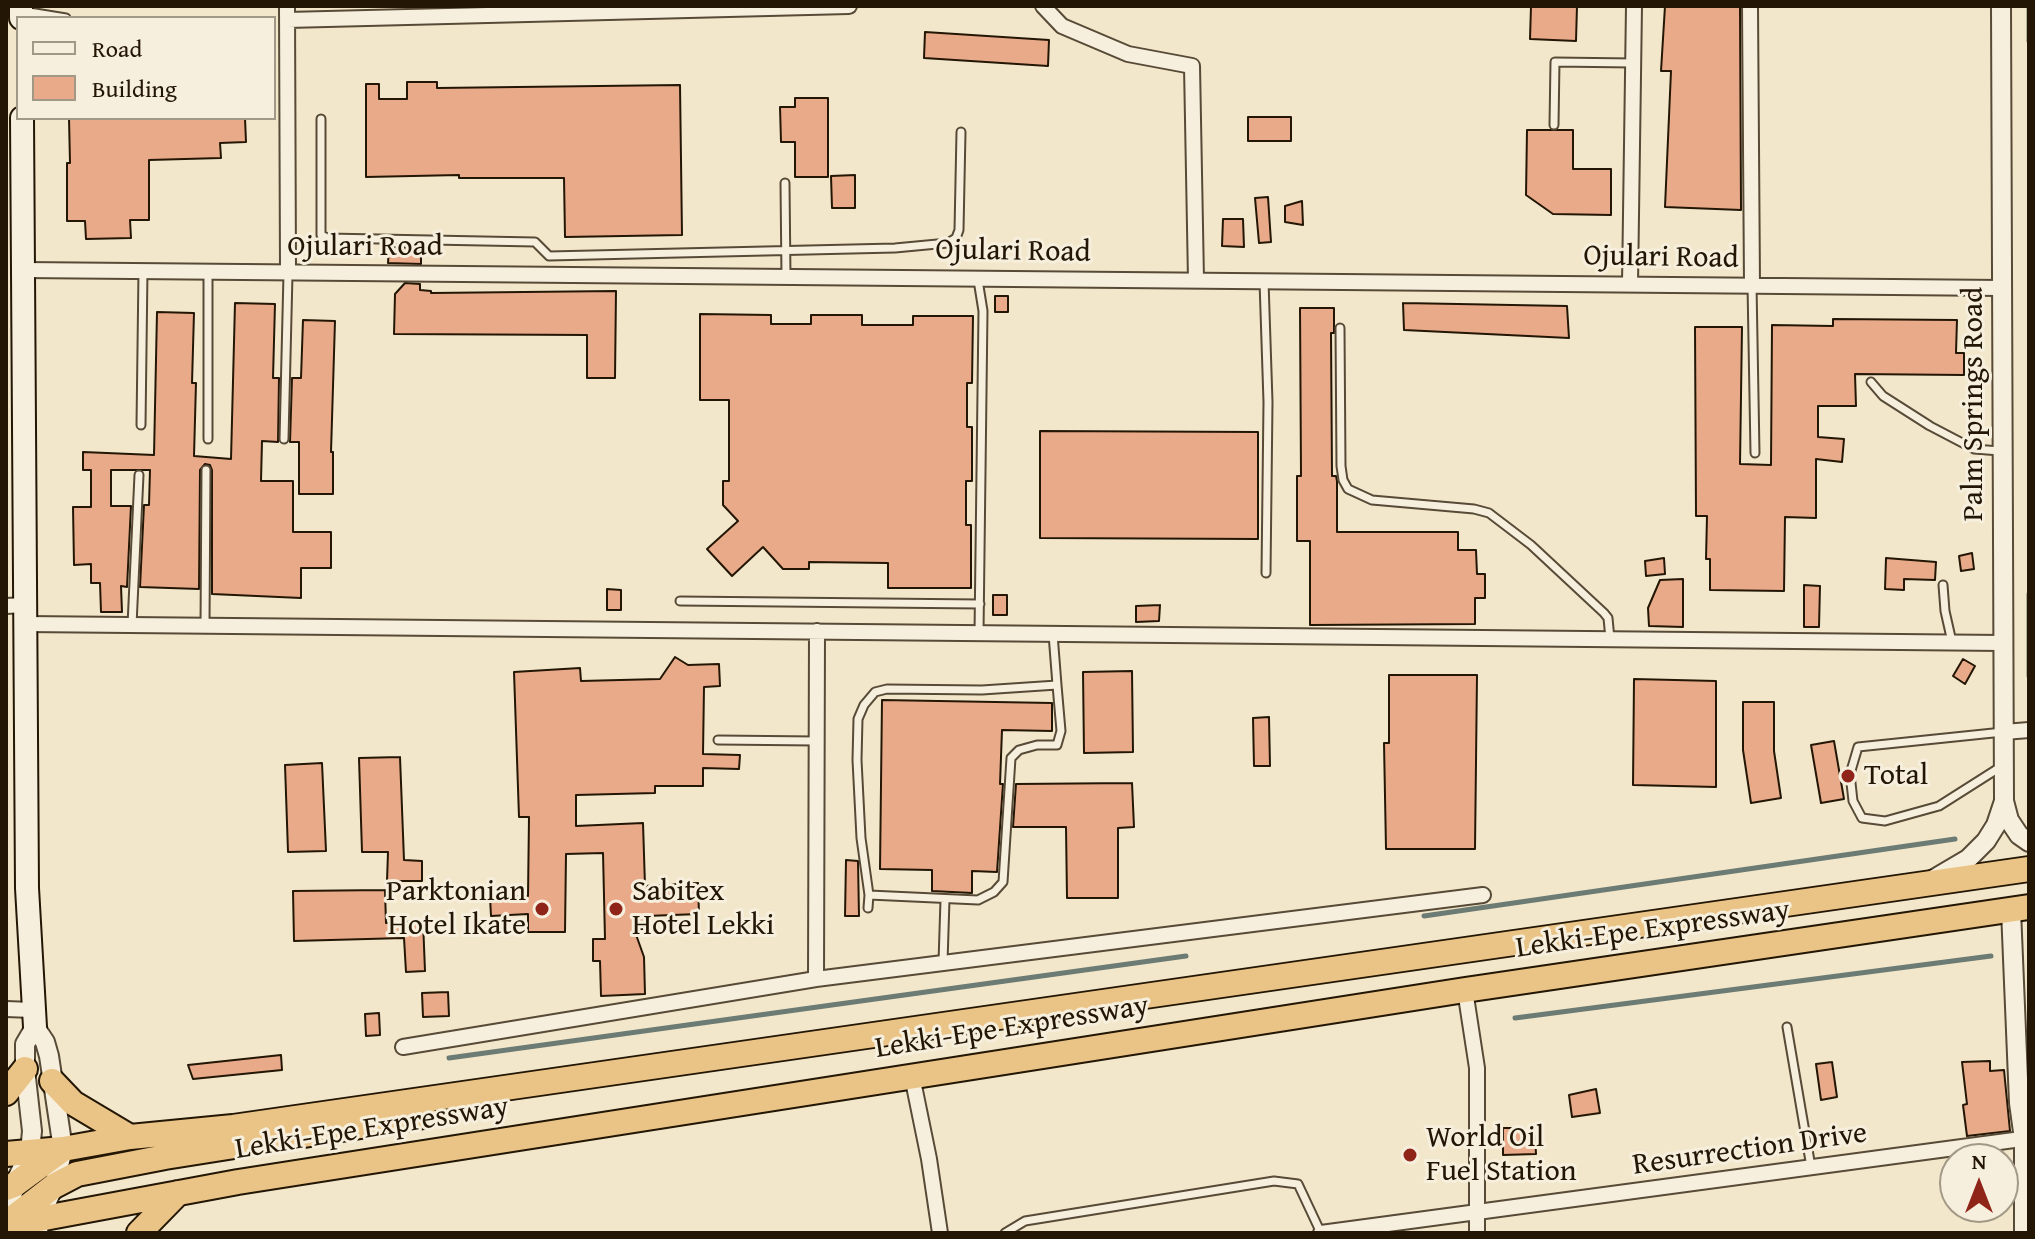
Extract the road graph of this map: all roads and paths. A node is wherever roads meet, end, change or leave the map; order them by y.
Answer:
1 (849, 6) edge
2 (1043, 6) edge
3 (1634, 6) edge
4 (1750, 6) edge
5 (2001, 6) edge
6 (715, 8) edge
7 (21, 11) edge
8 (550, 11) edge
9 (384, 12) edge
10 (287, 13) edge
11 (53, 16) edge
12 (1633, 63) junction
13 (321, 119) dead end
14 (22, 120) edge
15 (1554, 125) dead end
16 (961, 132) dead end
17 (785, 183) dead end
18 (786, 251) junction
19 (23, 270) junction
20 (143, 271) junction
21 (208, 271) junction
22 (288, 272) junction
23 (786, 277) junction
24 (977, 278) junction
25 (1196, 280) junction
26 (1264, 281) junction
27 (1630, 284) junction
28 (1752, 285) junction
29 (2002, 288) junction
30 (1340, 328) dead end
31 (1871, 382) dead end
32 (141, 425) dead end
33 (208, 439) dead end
34 (284, 439) dead end
35 (2002, 451) junction
36 (1755, 453) dead end
37 (206, 470) dead end
38 (139, 475) dead end
39 (1266, 573) dead end
40 (1943, 585) dead end
41 (680, 601) dead end
42 (980, 604) junction
43 (19, 611) edge
44 (132, 625) junction
45 (205, 625) junction
46 (817, 631) junction
47 (979, 633) junction
48 (1053, 634) junction
49 (1610, 639) junction
50 (1952, 642) junction
51 (2003, 643) junction
52 (1057, 685) junction
53 (2017, 731) edge
54 (718, 740) dead end
55 (816, 741) junction
56 (2004, 764) junction
57 (2004, 801) junction
58 (2029, 842) edge
59 (2029, 869) edge
60 (1924, 884) junction
61 (869, 895) junction
62 (1483, 895) dead end
63 (945, 900) junction
64 (868, 908) dead end
65 (2020, 908) edge
66 (943, 963) junction
67 (816, 979) junction
68 (1465, 990) junction
69 (6, 1009) edge
70 (33, 1018) junction
71 (1787, 1027) dead end
72 (403, 1047) dead end
73 (25, 1069) junction
74 (600, 1074) junction
75 (912, 1076) junction
76 (52, 1081) junction
77 (6, 1093) edge
78 (130, 1137) junction
79 (2027, 1139) edge
80 (63, 1149) junction
81 (18, 1153) edge
82 (1811, 1168) junction
83 (54, 1186) junction
84 (10, 1187) edge
85 (178, 1193) junction
86 (1477, 1213) junction
87 (7, 1225) edge
88 (38, 1226) edge
89 (139, 1233) edge
90 (940, 1233) edge
91 (1005, 1233) edge
92 (1321, 1233) edge
93 (1477, 1233) edge
94 (2024, 1233) edge

1 - 6 street
2 - 25 street
3 - 12 street
4 - 28 street
5 - 29 street, Palm Springs Road
6 - 8 street
7 - 11 lane
8 - 9 street
9 - 10 street
10 - 22 street
12 - 15 lane
12 - 27 street
13 - 18 lane
14 - 19 main road
16 - 18 lane
17 - 18 lane
18 - 23 lane
19 - 20 street, Ojulari Road
19 - 43 main road
20 - 21 street, Ojulari Road
20 - 32 lane
21 - 22 street, Ojulari Road
21 - 33 lane
22 - 23 street, Ojulari Road
22 - 34 lane
23 - 24 street, Ojulari Road
24 - 25 street, Ojulari Road
24 - 42 lane
25 - 26 street, Ojulari Road
26 - 27 street, Ojulari Road
26 - 39 lane
27 - 28 street, Ojulari Road
28 - 29 street, Ojulari Road
28 - 36 lane
29 - 35 street, Palm Springs Road
30 - 49 lane
31 - 35 lane
35 - 51 street, Palm Springs Road
37 - 45 lane
38 - 44 lane
40 - 50 lane
41 - 42 lane
42 - 47 lane
43 - 44 street
43 - 70 main road
44 - 45 street
45 - 46 street
46 - 47 street
46 - 55 street
47 - 48 street
48 - 49 street
48 - 52 lane
49 - 50 street
50 - 51 street
51 - 53 street, Palm Springs Road
52 - 61 lane
52 - 63 lane
53 - 56 street, Palm Springs Road
53 - 56 lane
54 - 55 lane
55 - 67 street
56 - 57 street, Palm Springs Road
57 - 58 street, Palm Springs Road
57 - 60 street, Palm Springs Road
59 - 60 highway, Lekki-Epe Expressway
60 - 74 highway, Lekki-Epe Expressway
61 - 63 lane
61 - 64 lane
62 - 66 street
63 - 66 lane
65 - 68 highway, Lekki-Epe Expressway
65 - 79 street
66 - 67 street
67 - 72 street
68 - 75 highway, Lekki-Epe Expressway
68 - 86 street
69 - 70 street
70 - 73 street
70 - 76 street
71 - 82 lane
73 - 77 highway
73 - 81 street
74 - 78 highway, Lekki-Epe Expressway
74 - 83 highway
75 - 85 highway, Lekki-Epe Expressway
75 - 90 street
76 - 78 highway
76 - 80 street
78 - 80 highway, Lekki-Epe Expressway
79 - 82 street, Resurrection Drive
79 - 94 street
80 - 81 highway, Lekki-Epe Expressway
80 - 83 street
80 - 84 highway
81 - 84 street
82 - 86 street, Resurrection Drive
83 - 87 highway
83 - 88 street
84 - 87 street
85 - 88 highway, Lekki-Epe Expressway
85 - 89 highway
86 - 92 street, Resurrection Drive
86 - 93 street
87 - 88 highway, Lekki-Epe Expressway
91 - 92 lane

